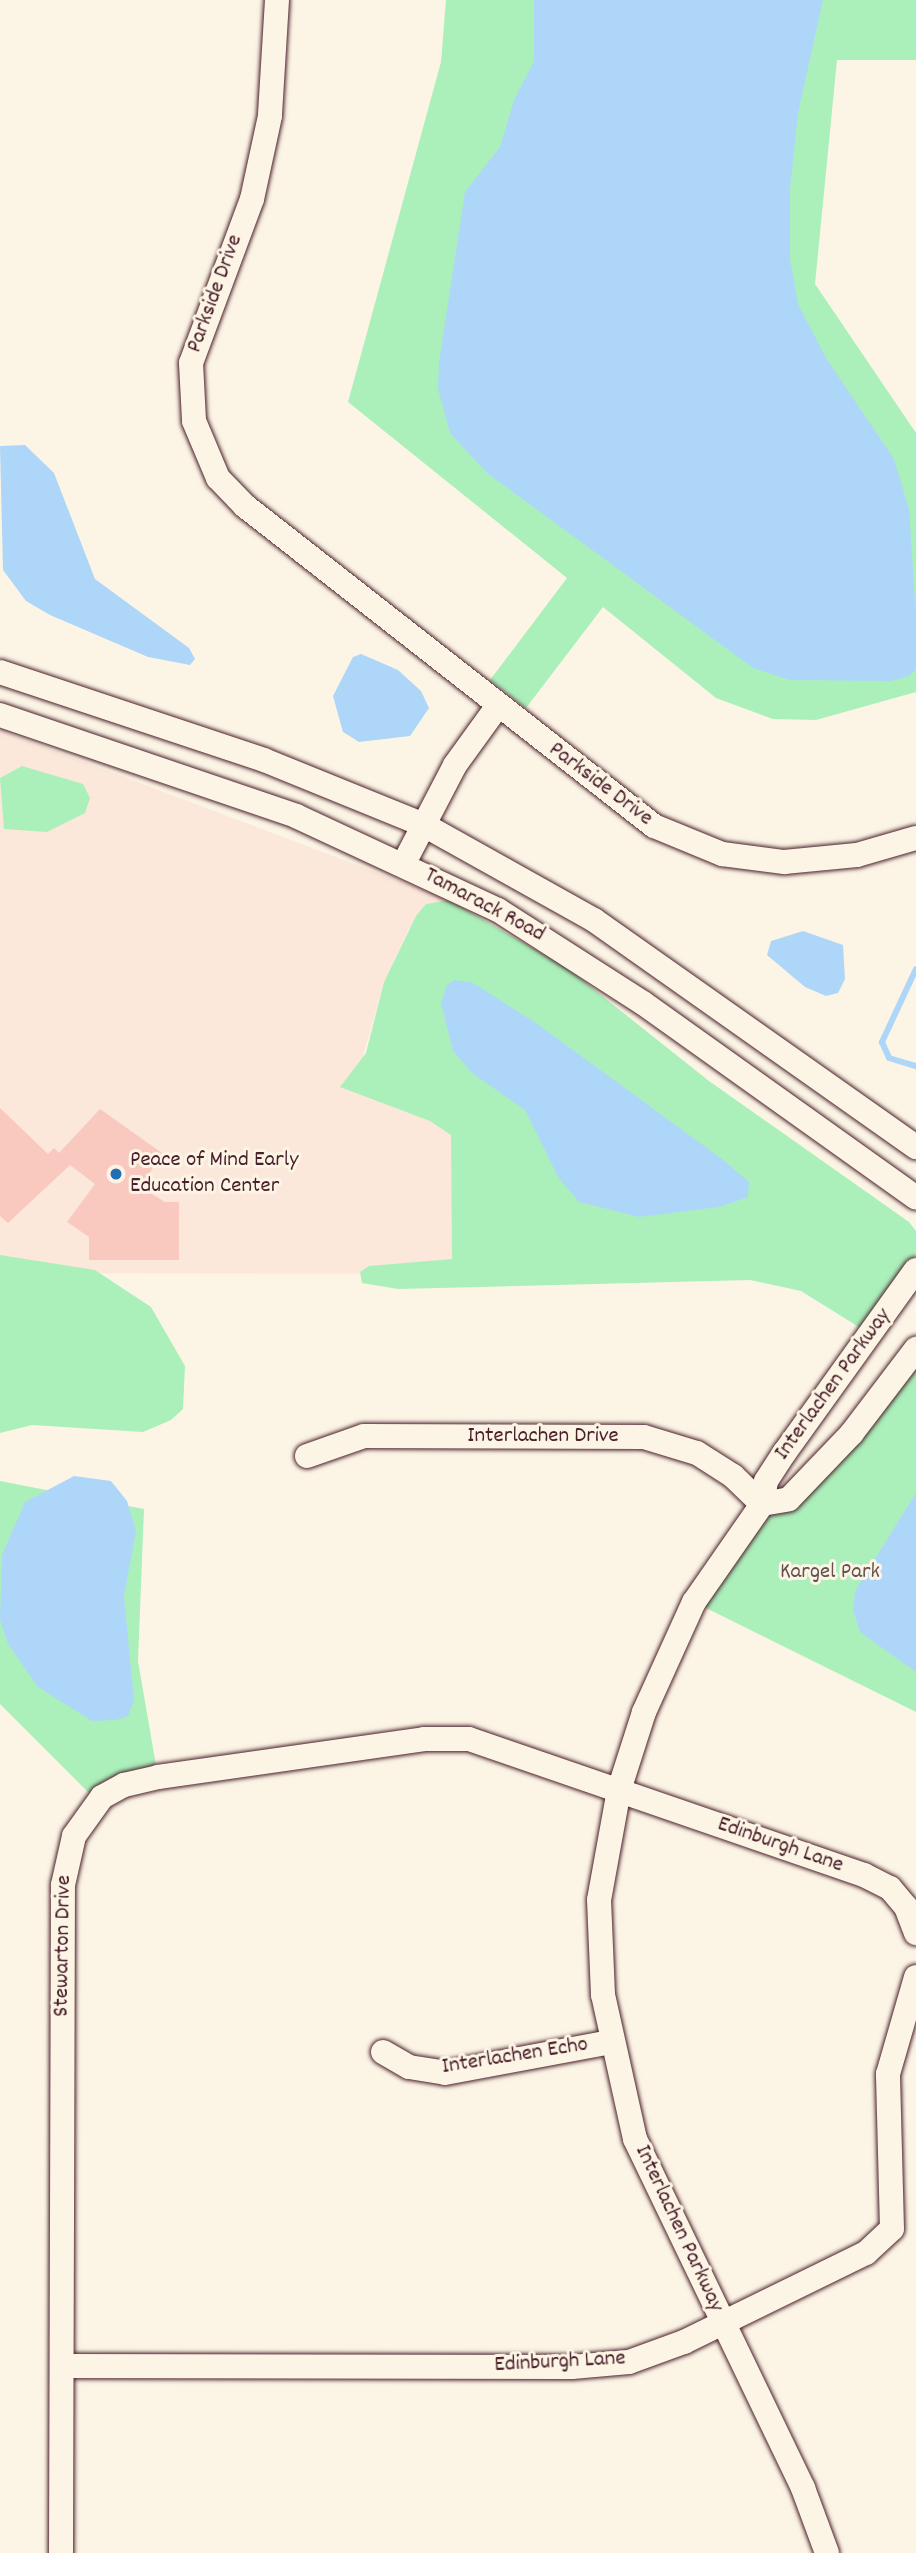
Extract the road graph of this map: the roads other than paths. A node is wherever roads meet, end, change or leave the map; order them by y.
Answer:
1 (278, 0) edge
2 (0, 672) edge
3 (497, 707) junction
4 (0, 715) edge
5 (424, 825) junction
6 (916, 838) edge
7 (404, 863) junction
8 (916, 1147) edge
9 (916, 1198) edge
10 (916, 1270) edge
11 (916, 1349) edge
12 (307, 1456) dead end
13 (762, 1504) junction
14 (619, 1790) junction
15 (916, 1933) edge
16 (916, 1977) edge
17 (610, 2042) junction
18 (383, 2052) dead end
19 (722, 2322) junction
20 (62, 2366) junction
21 (61, 2553) edge
22 (827, 2553) edge

1 - 3 street, Parkside Drive
2 - 5 street, Tamarack Road
3 - 5 street
3 - 6 street, Parkside Drive
4 - 7 street, Tamarack Road
5 - 7 street
5 - 8 street, Tamarack Road
7 - 9 street, Tamarack Road
10 - 13 street, Interlachen Parkway
11 - 13 street, Interlachen Parkway
12 - 13 street, Interlachen Drive
13 - 14 street, Interlachen Parkway
14 - 15 street, Edinburgh Lane
14 - 17 street, Interlachen Parkway
14 - 20 street, Stewarton Drive
16 - 19 street, Edinburgh Lane
17 - 18 street, Interlachen Echo
17 - 19 street, Interlachen Parkway
19 - 20 street, Edinburgh Lane
19 - 22 street, Interlachen Parkway
20 - 21 street, Stewarton Drive

